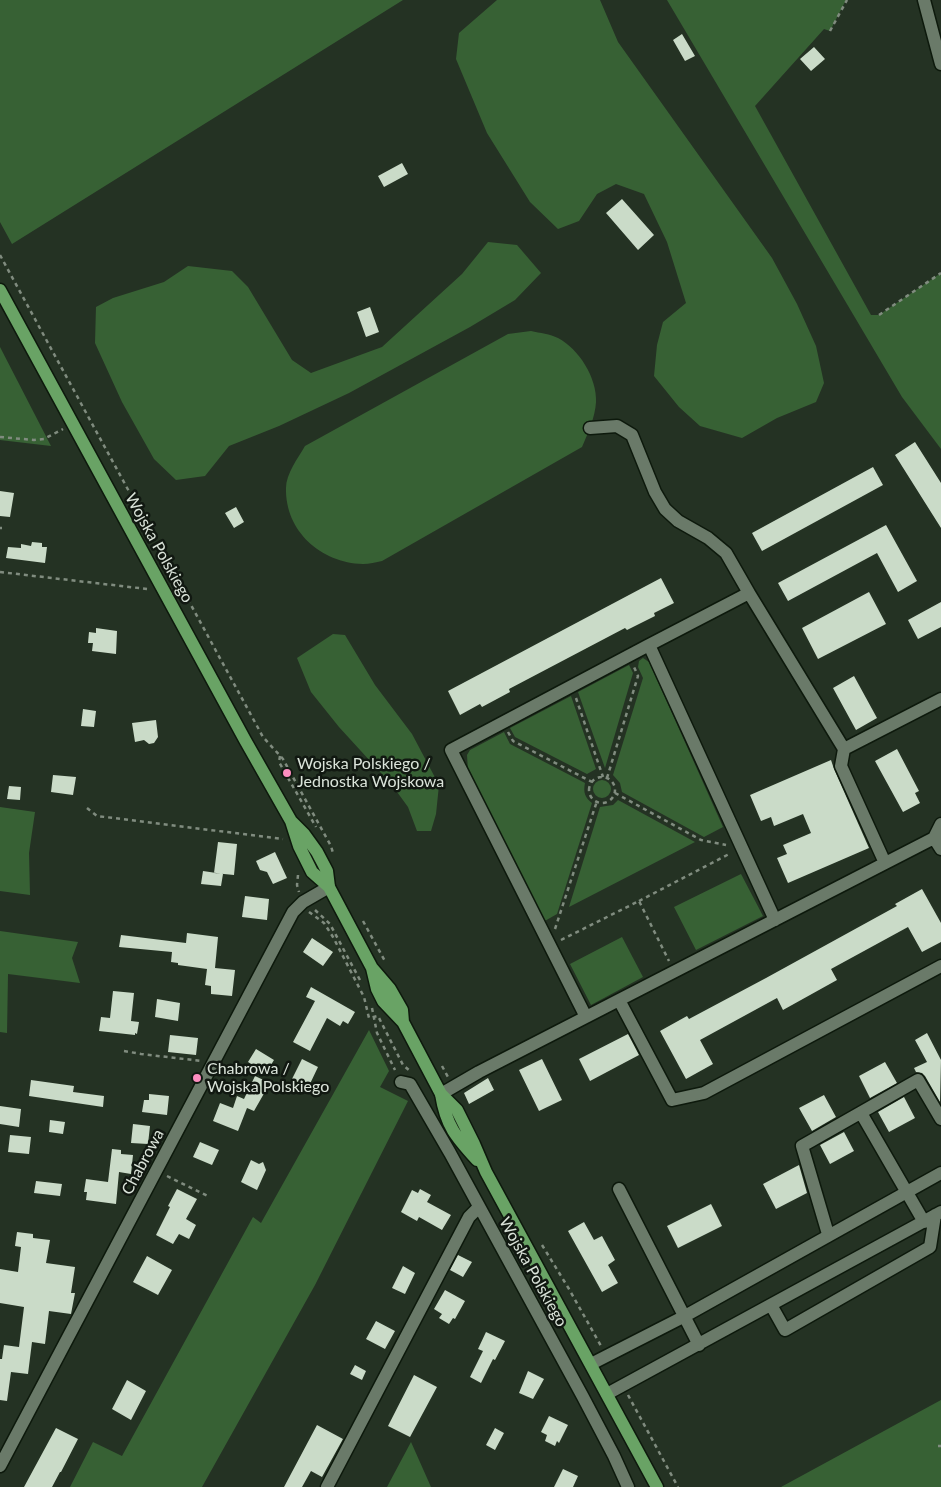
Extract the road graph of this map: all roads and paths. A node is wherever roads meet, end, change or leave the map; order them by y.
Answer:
1 (847, 0) edge
2 (924, 0) edge
3 (830, 31) dead end
4 (941, 64) edge
5 (0, 256) edge
6 (941, 273) edge
7 (0, 290) edge
8 (879, 315) dead end
9 (590, 428) dead end
10 (64, 429) dead end
11 (0, 436) edge
12 (0, 572) edge
13 (161, 586) junction
14 (749, 593) junction
15 (649, 645) junction
16 (629, 656) junction
17 (570, 687) junction
18 (941, 699) edge
19 (504, 723) junction
20 (844, 749) junction
21 (603, 777) junction
22 (608, 778) junction
23 (592, 782) junction
24 (615, 792) junction
25 (597, 801) junction
26 (86, 808) dead end
27 (941, 824) edge
28 (934, 838) junction
29 (287, 840) dead end
30 (326, 847) dead end
31 (742, 848) junction
32 (941, 849) edge
33 (885, 863) junction
34 (298, 870) dead end
35 (329, 887) junction
36 (639, 900) junction
37 (303, 902) junction
38 (362, 919) dead end
39 (774, 920) junction
40 (550, 946) junction
41 (941, 966) edge
42 (389, 969) dead end
43 (674, 972) junction
44 (619, 1000) junction
45 (586, 1017) junction
46 (124, 1051) dead end
47 (214, 1062) junction
48 (440, 1062) dead end
49 (411, 1072) dead end
50 (401, 1082) dead end
51 (454, 1087) junction
52 (441, 1094) junction
53 (861, 1112) junction
54 (941, 1119) edge
55 (157, 1170) junction
56 (941, 1173) edge
57 (619, 1189) dead end
58 (907, 1191) junction
59 (210, 1197) dead end
60 (479, 1207) junction
61 (938, 1214) edge
62 (924, 1222) junction
63 (828, 1234) junction
64 (539, 1241) dead end
65 (771, 1305) junction
66 (685, 1316) junction
67 (699, 1345) junction
68 (606, 1356) junction
69 (591, 1364) junction
70 (623, 1385) junction
71 (607, 1394) junction
72 (0, 1466) edge
73 (327, 1487) edge
74 (628, 1487) edge
75 (657, 1487) edge
76 (678, 1487) edge

1 - 3 path
2 - 4 street
5 - 30 path
6 - 8 path
7 - 13 main road, Wojska Polskiego
9 - 14 street
10 - 11 path
12 - 13 path
13 - 35 main road, Wojska Polskiego
14 - 15 street
14 - 20 street
15 - 16 street
15 - 31 street
16 - 17 street
16 - 22 path
17 - 19 street
17 - 21 path
18 - 20 street
19 - 23 path
19 - 40 street
20 - 33 street
21 - 22 path
21 - 23 path
22 - 24 path
23 - 25 path
24 - 25 path
24 - 31 path
25 - 40 path
26 - 29 path
27 - 28 street
28 - 32 street
28 - 33 street
31 - 36 path
31 - 39 street
33 - 39 street
34 - 37 path
35 - 37 street, Chabrowa
35 - 52 main road, Wojska Polskiego
36 - 40 path
36 - 43 path
37 - 47 street, Chabrowa
37 - 49 path
38 - 42 path
39 - 43 street
40 - 45 street
41 - 44 street
43 - 44 street
44 - 45 street
45 - 51 street
46 - 47 path
47 - 55 street, Chabrowa
48 - 51 path
50 - 60 street, Wojska Polskiego
51 - 52 street
52 - 69 main road, Wojska Polskiego
53 - 54 street
53 - 58 street
53 - 63 street
55 - 59 path
55 - 72 street, Chabrowa
56 - 58 street
57 - 66 street
58 - 62 street
58 - 63 street
60 - 73 street
60 - 74 street, Wojska Polskiego
61 - 62 street
61 - 65 street
62 - 65 street
63 - 66 street
64 - 68 path
65 - 67 street
66 - 67 street
66 - 68 street
67 - 70 street
68 - 69 street
69 - 71 main road, Wojska Polskiego
70 - 71 street
70 - 76 path
71 - 75 main road, Wojska Polskiego

